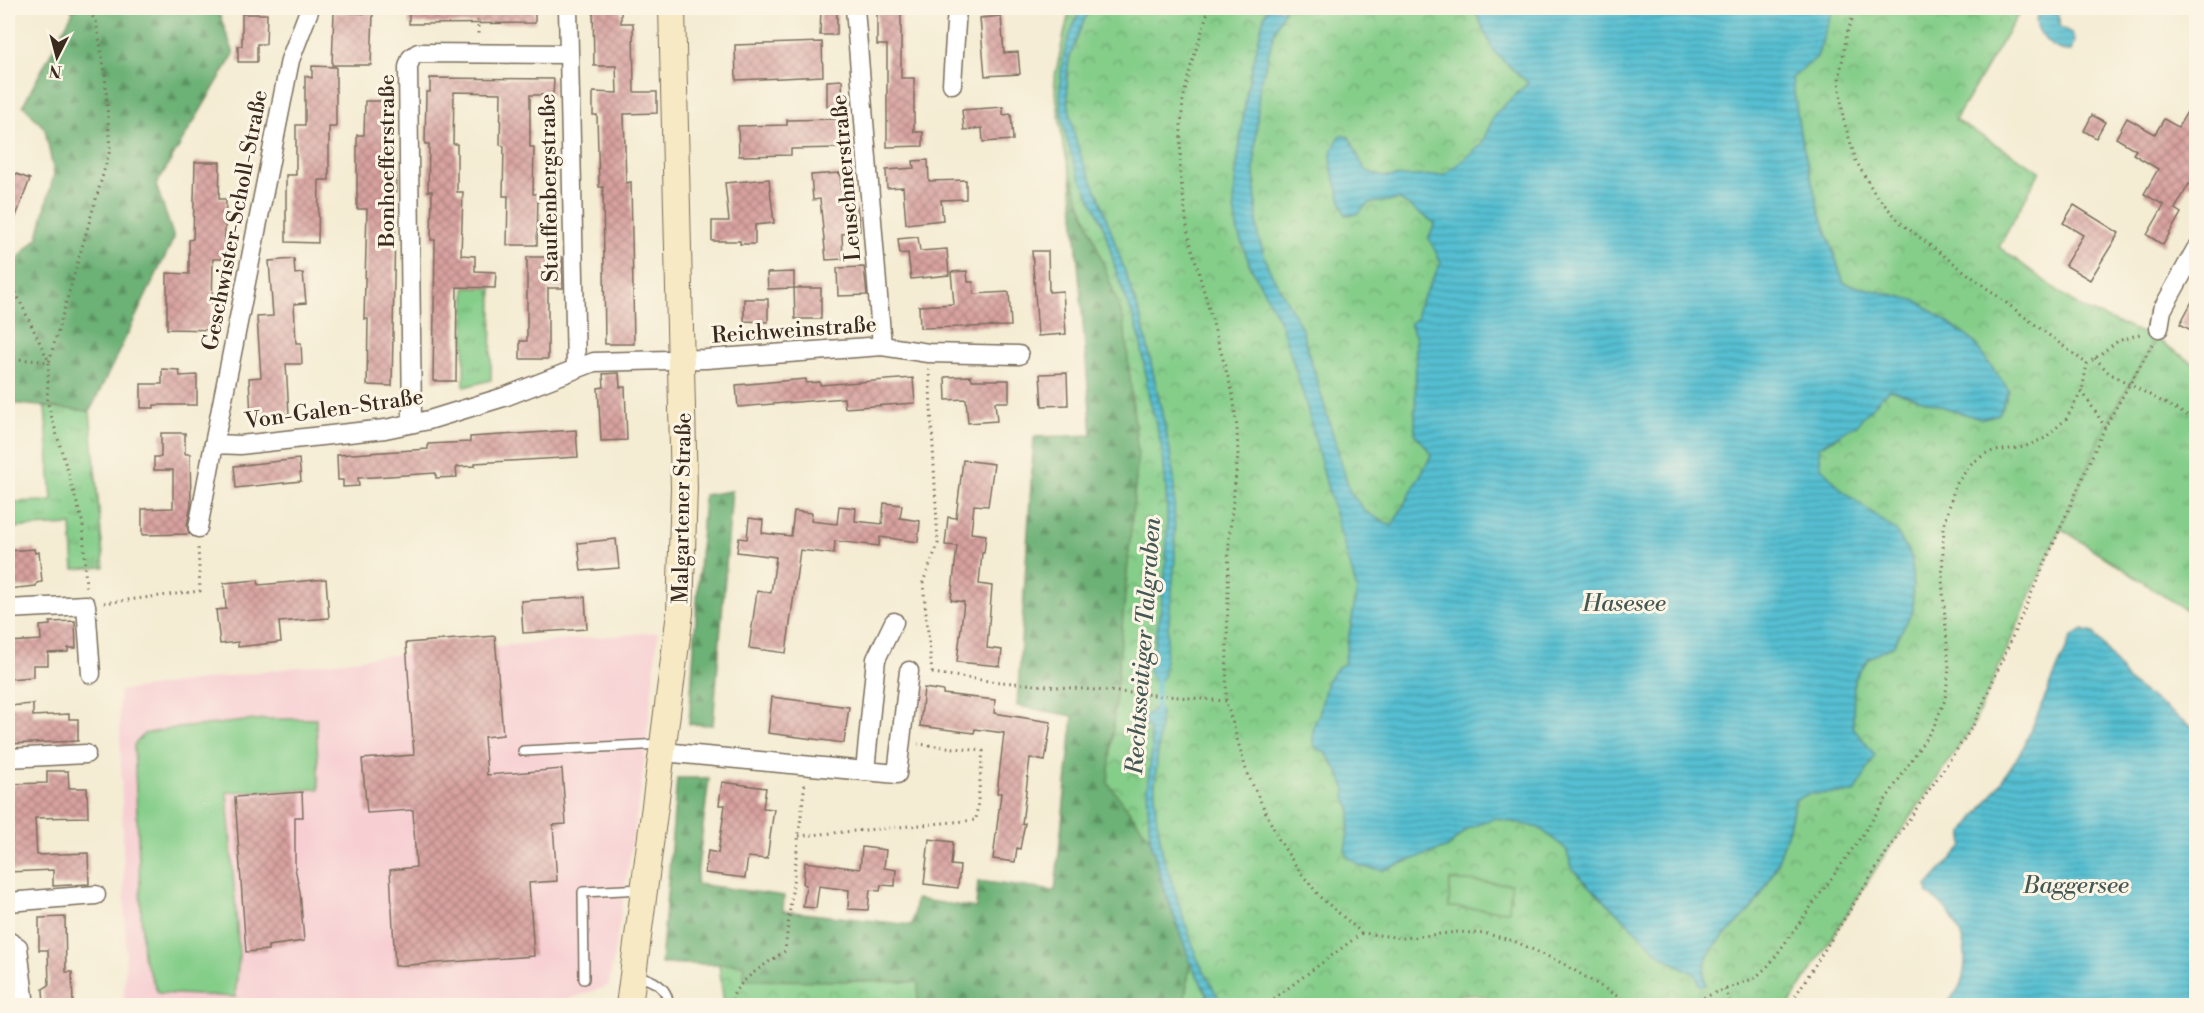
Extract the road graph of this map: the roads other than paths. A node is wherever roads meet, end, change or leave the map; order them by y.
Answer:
1 (310, 8) edge
2 (568, 8) edge
3 (672, 8) edge
4 (855, 8) edge
5 (957, 8) edge
6 (568, 54) junction
7 (952, 84) dead end
8 (2196, 249) edge
9 (2158, 328) road end
10 (882, 346) junction
11 (1018, 355) dead end
12 (681, 360) junction
13 (576, 368) junction
14 (412, 423) junction
15 (214, 444) junction
16 (198, 528) road end
17 (8, 609) edge
18 (894, 622) dead end
19 (909, 671) dead end
20 (91, 674) dead end
21 (664, 748) junction
22 (523, 751) dead end
23 (86, 754) dead end
24 (8, 758) edge
25 (865, 771) junction
26 (645, 889) junction
27 (96, 896) dead end
28 (8, 903) edge
29 (8, 941) edge
30 (633, 975) junction
31 (584, 979) dead end
32 (25, 1005) edge
33 (629, 1005) edge
34 (668, 1005) edge

1 - 15 street, Geschwister-Scholl-Straße
2 - 6 street, Stauffenbergstraße
3 - 12 street, Malgartener Straße
4 - 10 street, Leuschnerstraße
5 - 7 street
6 - 13 street, Stauffenbergstraße
6 - 14 street, Bonhoefferstraße
8 - 9 street
10 - 11 street, Reichweinstraße
10 - 12 street, Reichweinstraße
12 - 13 street, Von-Galen-Straße
12 - 21 street, Malgartener Straße
13 - 14 street, Von-Galen-Straße
14 - 15 street, Von-Galen-Straße
15 - 16 street
17 - 20 street
18 - 25 street
19 - 25 street
21 - 22 lane
21 - 25 street
21 - 26 street, Malgartener Straße
23 - 24 street
26 - 30 street, Malgartener Straße
26 - 31 lane
27 - 28 street
29 - 32 street
30 - 33 street, Malgartener Straße
30 - 34 lane

